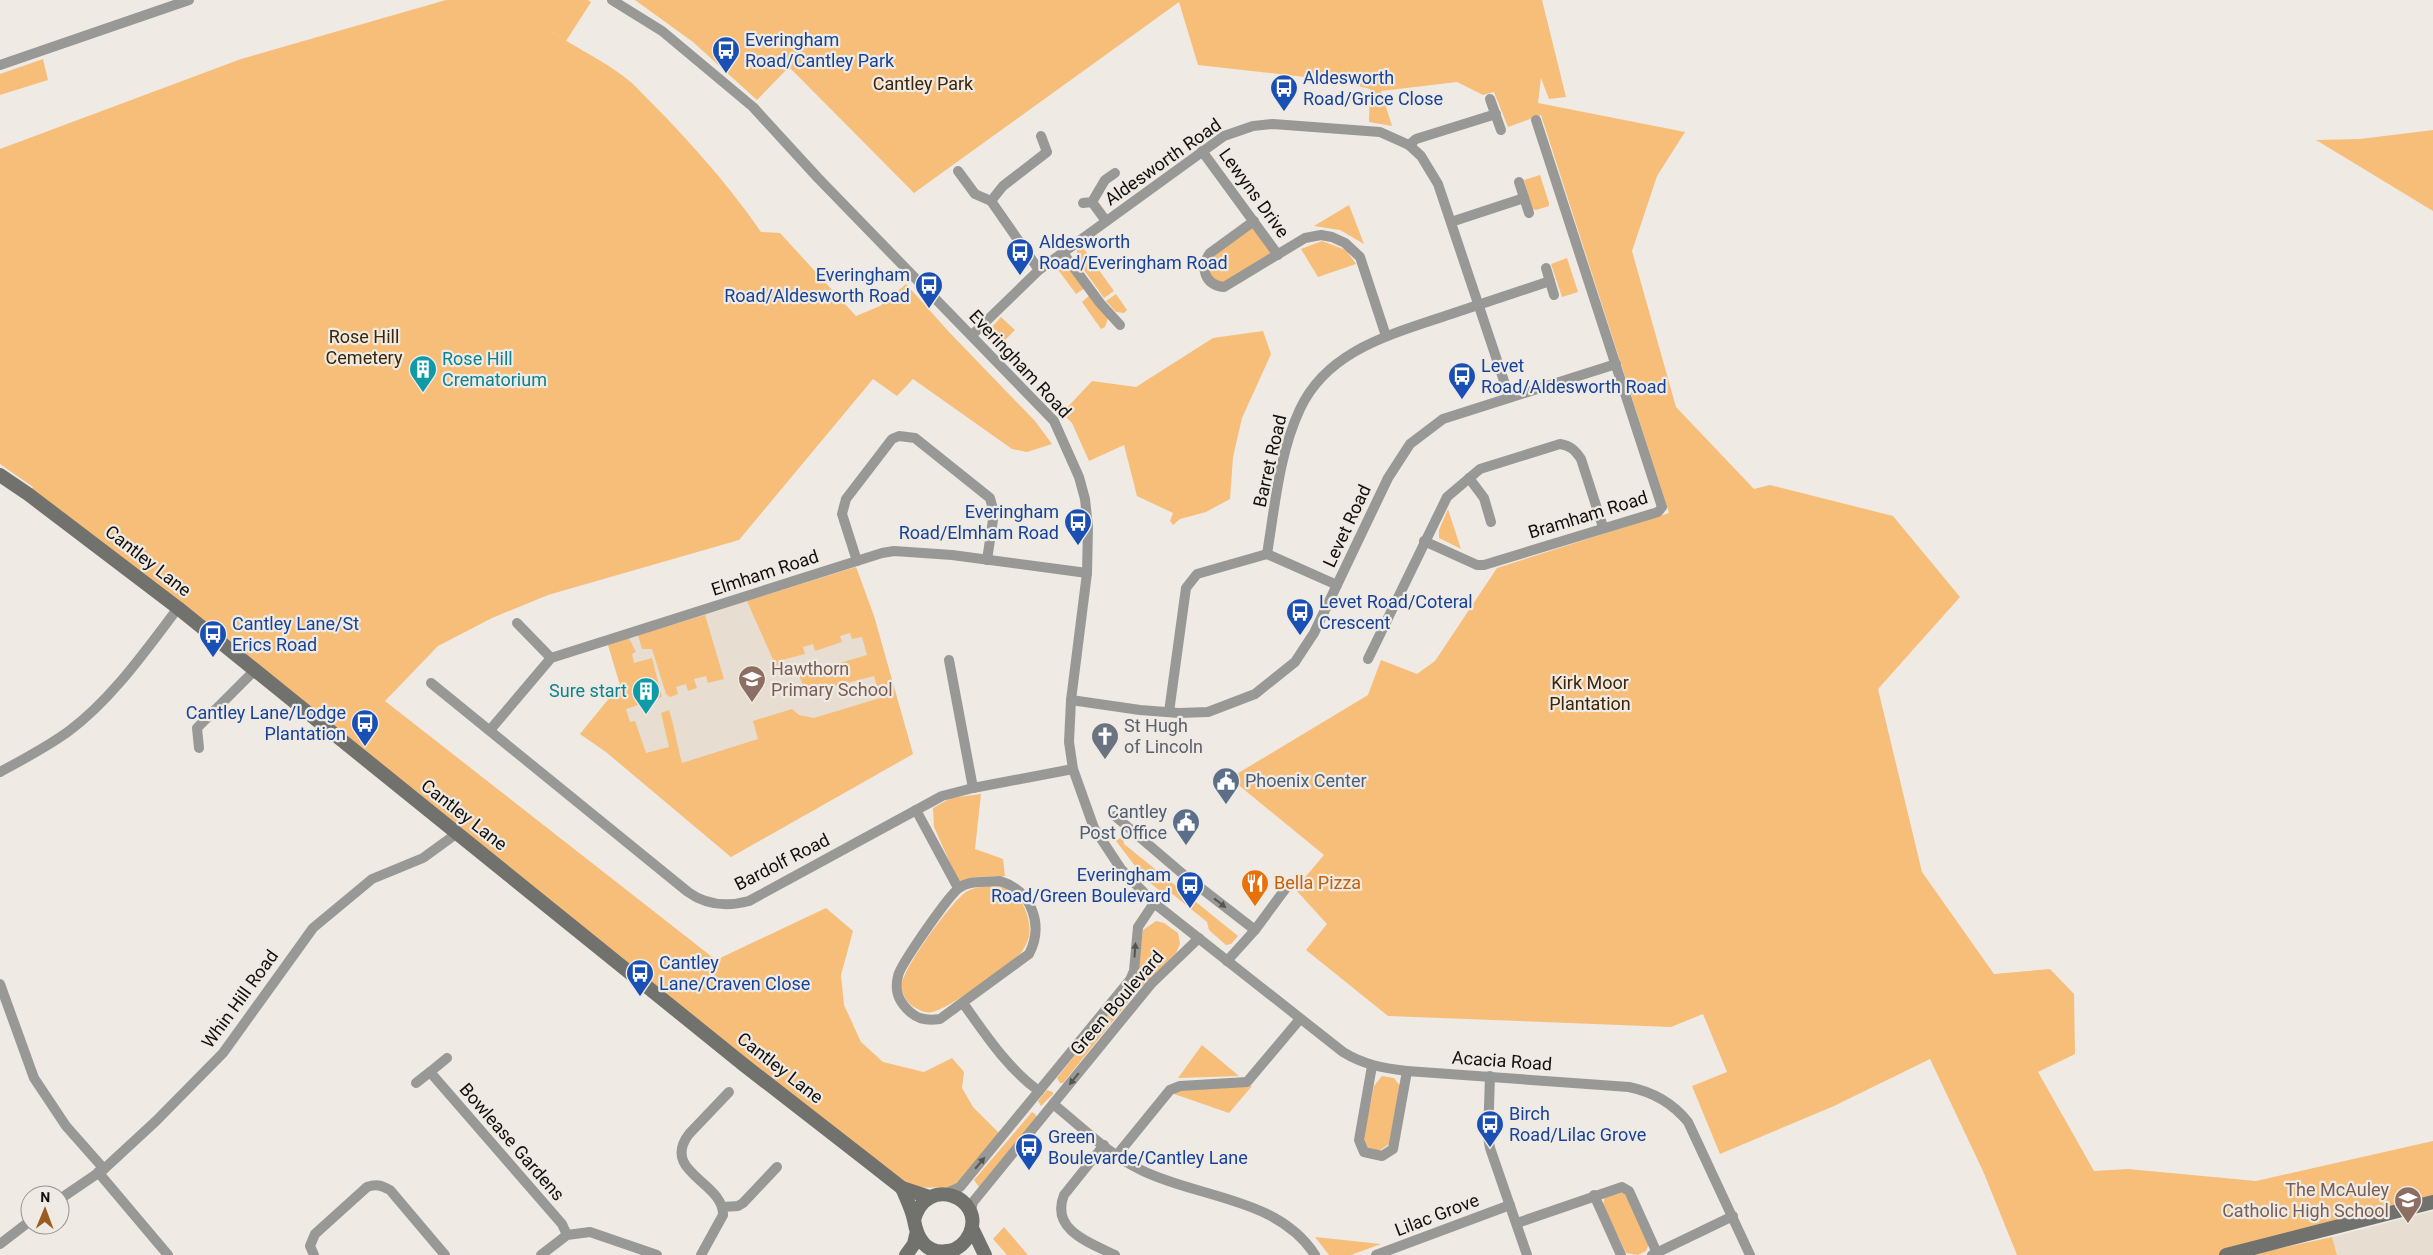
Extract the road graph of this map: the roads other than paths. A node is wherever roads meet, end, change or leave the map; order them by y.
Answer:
1 (189, 0) edge
2 (612, 0) edge
3 (0, 65) edge
4 (1490, 98) dead end
5 (1496, 114) junction
6 (1536, 120) dead end
7 (1501, 130) dead end
8 (1041, 136) dead end
9 (1409, 145) junction
10 (1202, 151) junction
11 (958, 171) dead end
12 (1115, 173) dead end
13 (1519, 182) dead end
14 (1524, 198) junction
15 (992, 201) junction
16 (1529, 213) dead end
17 (1254, 221) junction
18 (1106, 222) junction
19 (1451, 222) junction
20 (1063, 253) junction
21 (1278, 255) junction
22 (1546, 268) dead end
23 (1039, 270) junction
24 (1550, 281) junction
25 (1554, 294) dead end
26 (1478, 305) junction
27 (1120, 325) dead end
28 (972, 335) junction
29 (1386, 336) junction
30 (1616, 364) junction
31 (1509, 396) junction
32 (0, 475) edge
33 (1469, 478) junction
34 (1491, 522) dead end
35 (1603, 527) junction
36 (1424, 541) junction
37 (1267, 554) junction
38 (987, 560) junction
39 (857, 561) junction
40 (1087, 573) junction
41 (1337, 585) junction
42 (178, 608) junction
43 (517, 623) dead end
44 (551, 658) junction
45 (1368, 659) dead end
46 (949, 660) dead end
47 (255, 670) junction
48 (431, 683) dead end
49 (1071, 700) junction
50 (1170, 712) junction
51 (490, 730) junction
52 (199, 748) dead end
53 (1073, 769) junction
54 (0, 772) edge
55 (973, 788) junction
56 (916, 810) junction
57 (1115, 816) dead end
58 (456, 834) junction
59 (958, 888) junction
60 (1286, 888) dead end
61 (1154, 902) junction
62 (1255, 930) junction
63 (1199, 938) junction
64 (1227, 961) junction
65 (0, 984) edge
66 (963, 1003) junction
67 (1300, 1019) junction
68 (447, 1058) dead end
69 (1372, 1066) junction
70 (1408, 1071) junction
71 (430, 1072) junction
72 (1490, 1076) junction
73 (1048, 1081) junction
74 (416, 1083) dead end
75 (1039, 1091) junction
76 (729, 1092) dead end
77 (1062, 1092) junction
78 (1030, 1103) junction
79 (1053, 1104) junction
80 (1044, 1115) junction
81 (1104, 1144) junction
82 (1116, 1154) junction
83 (777, 1166) dead end
84 (101, 1170) junction
85 (902, 1188) junction
86 (70, 1192) edge
87 (944, 1194) junction
88 (1594, 1195) junction
89 (929, 1196) junction
90 (2433, 1202) edge
91 (1510, 1205) junction
92 (723, 1208) junction
93 (1732, 1216) junction
94 (914, 1220) junction
95 (971, 1221) junction
96 (1517, 1223) junction
97 (20, 1229) edge
98 (567, 1235) junction
99 (916, 1235) junction
100 (0, 1244) edge
101 (959, 1247) junction
102 (2266, 1250) edge
103 (936, 1253) edge
104 (1654, 1254) edge
105 (168, 1255) edge
106 (314, 1255) edge
107 (445, 1255) edge
108 (541, 1255) edge
109 (657, 1255) edge
110 (701, 1255) edge
111 (906, 1255) edge
112 (981, 1255) edge
113 (985, 1255) edge
114 (1115, 1255) edge
115 (1315, 1255) edge
116 (1376, 1255) edge
117 (1527, 1255) edge
118 (1621, 1255) edge
119 (1750, 1255) edge
120 (2226, 1255) edge

1 - 3 street
2 - 28 street, Everingham Road
4 - 5 street
5 - 7 street
5 - 9 street
6 - 30 street, Bramham Road
8 - 15 street
9 - 10 street, Aldesworth Road
9 - 19 street, Aldesworth Road
10 - 17 street, Lewyns Drive
10 - 18 street, Aldesworth Road
11 - 15 street
12 - 18 street
13 - 14 street
14 - 16 street
14 - 19 street
15 - 23 street
17 - 21 street, Lewyns Drive
17 - 21 street
18 - 20 street, Aldesworth Road
19 - 26 street, Aldesworth Road
20 - 23 street, Aldesworth Road
20 - 27 street
21 - 29 street
22 - 24 street
23 - 28 street, Aldesworth Road
24 - 25 street
24 - 26 street, Barret Road
26 - 29 street, Barret Road
26 - 31 street, Aldesworth Road
28 - 40 street, Everingham Road
29 - 37 street, Barret Road
30 - 31 street, Levet Road
30 - 35 street, Bramham Road
31 - 41 street, Levet Road
32 - 42 main road, Cantley Lane
33 - 34 street
33 - 35 street
33 - 36 street
35 - 36 street, Bramham Road
36 - 45 street
37 - 41 street
37 - 50 street
38 - 39 street, Elmham Road
38 - 39 street
38 - 40 street, Elmham Road
39 - 44 street, Elmham Road
40 - 49 street, Everingham Road
41 - 50 street, Levet Road
42 - 47 main road, Cantley Lane
42 - 54 street
43 - 44 street
44 - 51 street
46 - 55 street
47 - 52 street
47 - 58 main road, Cantley Lane
48 - 51 street, Bardolf Road
49 - 50 street, Levet Road
49 - 53 street, Everingham Road
51 - 56 street, Bardolf Road
53 - 55 street, Bardolf Road
53 - 61 street, Everingham Road
55 - 56 street, Bardolf Road
56 - 59 street
57 -> 62 street
58 - 84 street, Whin Hill Road
58 - 85 main road, Cantley Lane
59 - 66 street
59 - 66 street
60 - 62 street
61 - 63 street, Everingham Road
73 -> 61 street, Green Boulevard
62 - 64 street
63 - 64 street, Acacia Road
63 -> 77 street, Green Boulevard
64 - 67 street, Acacia Road
65 - 84 street
66 - 75 street
67 - 69 street, Acacia Road
67 - 82 street
68 - 71 street
69 - 70 street, Acacia Road
69 - 70 street
70 - 72 street, Acacia Road
71 - 74 street
71 - 98 street, Bowlease Gardens
72 - 91 street
72 - 93 street, Acacia Road
73 - 75 street, Green Boulevard
73 - 77 street
75 - 78 street, Green Boulevard
76 - 92 street
77 - 79 street, Green Boulevard
78 - 80 street
87 -> 78 street, Green Boulevard
79 - 80 street, Green Boulevard
79 - 81 street
80 - 95 street, Green Boulevard
81 - 82 street
81 - 114 street
82 - 115 street
83 - 92 street
84 - 86 street, Whin Hill Road
84 - 105 street
85 - 89 main road, Cantley Lane
85 - 94 main road
87 - 89 main road
87 - 95 main road
88 - 96 street
88 - 104 street
88 - 118 street
89 - 94 main road
90 - 102 main road
91 - 96 street
91 - 116 street, Lilac Grove
92 - 110 street
93 - 104 street
93 - 119 street, Acacia Road
94 - 99 main road
95 - 101 main road
95 - 113 main road
96 - 117 street
97 - 100 street
98 - 108 street
98 - 109 street
99 - 103 main road
99 - 111 main road
101 - 103 main road
101 - 112 main road
102 - 120 main road
106 - 107 street

